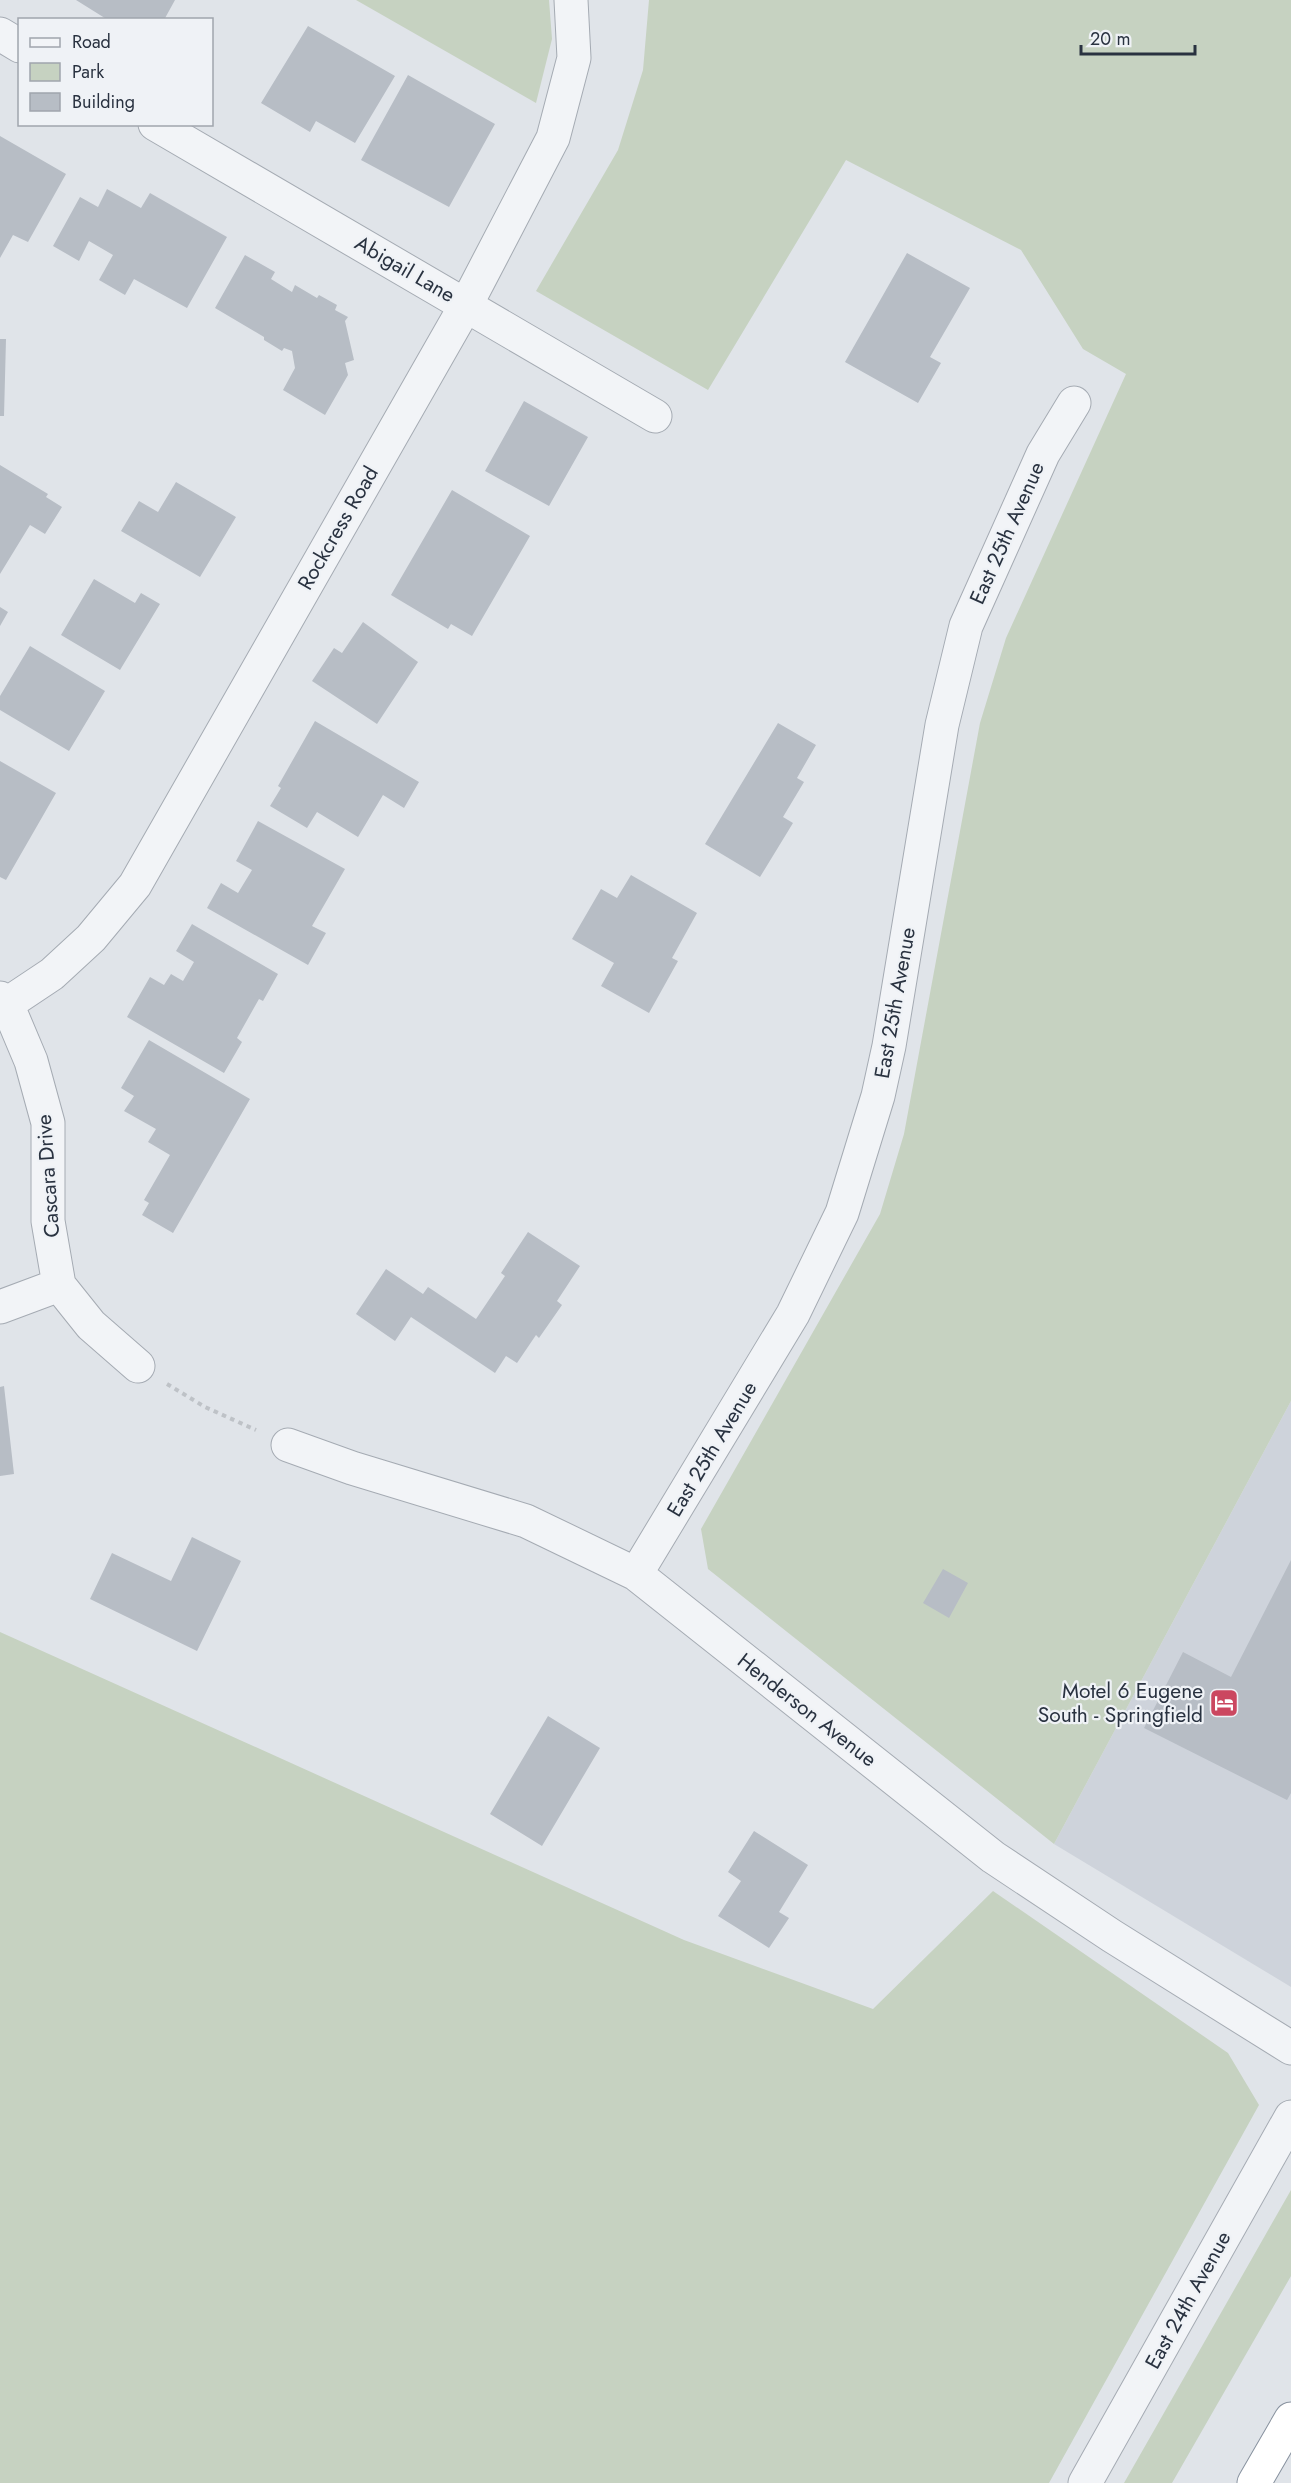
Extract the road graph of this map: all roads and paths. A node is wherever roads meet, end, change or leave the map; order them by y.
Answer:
1 (571, 0) edge
2 (0, 34) edge
3 (18, 45) edge
4 (158, 126) edge
5 (466, 304) junction
6 (1074, 403) dead end
7 (655, 416) dead end
8 (4, 1001) edge
9 (58, 1285) junction
10 (0, 1307) edge
11 (152, 1375) joint
12 (288, 1444) joint
13 (636, 1574) junction
14 (1291, 2048) edge
15 (1291, 2117) edge
16 (1291, 2419) edge
17 (1085, 2483) edge
18 (1254, 2483) edge

1 - 5 street, Rockcress Road
2 - 3 street
4 - 5 street, Abigail Lane
5 - 7 street, Abigail Lane
5 - 8 street, Rockcress Road
6 - 13 street, East 25th Avenue
8 - 9 street, Cascara Drive
9 - 10 street
9 - 11 street
11 - 12 path
12 - 13 street, Henderson Avenue
13 - 14 street, Henderson Avenue
15 - 17 street, East 24th Avenue
16 - 18 highway

